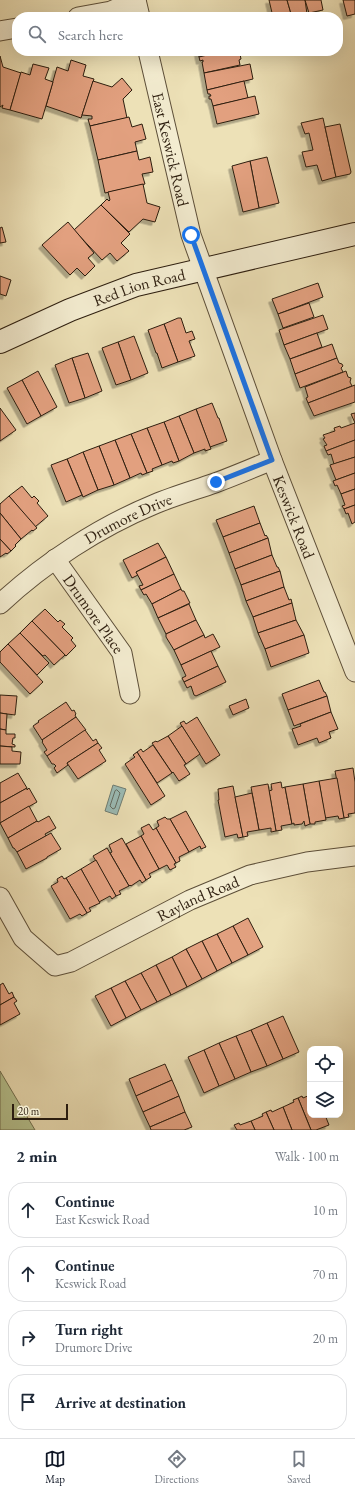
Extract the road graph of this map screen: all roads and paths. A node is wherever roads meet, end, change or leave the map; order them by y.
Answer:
1 (136, 0) edge
2 (106, 12) edge
3 (139, 12) edge
4 (12, 29) edge
5 (0, 31) edge
6 (149, 56) edge
7 (355, 234) edge
8 (203, 270) junction
9 (0, 342) edge
10 (272, 460) junction
11 (55, 559) junction
12 (0, 604) edge
13 (353, 663) edge
14 (130, 694) dead end
15 (355, 856) edge
16 (0, 897) edge

1 - 2 street
1 - 3 street
4 - 5 street
6 - 8 street, East Keswick Road
7 - 8 street, Red Lion Road
8 - 9 street, Red Lion Road
8 - 10 street, Keswick Road
10 - 11 street, Drumore Drive
10 - 13 street, Keswick Road
11 - 12 street, Drumore Drive
11 - 14 street, Drumore Place
15 - 16 street, Rayland Road

